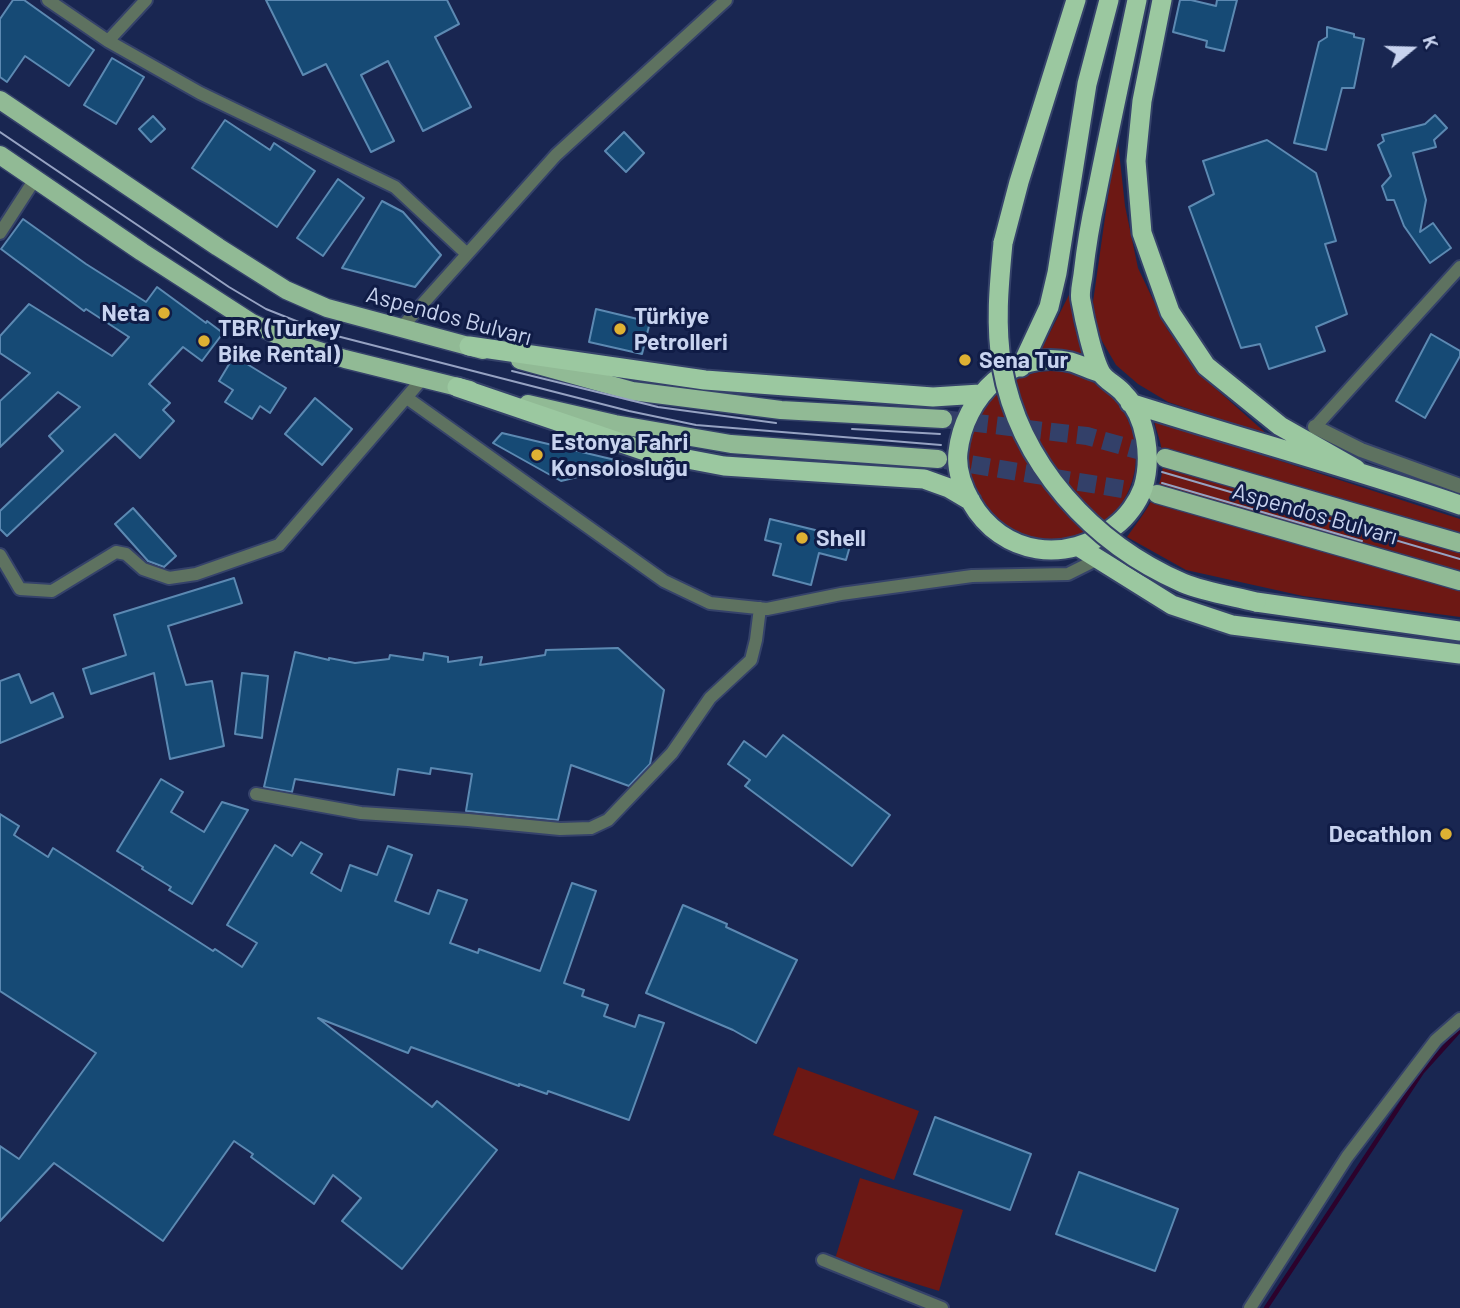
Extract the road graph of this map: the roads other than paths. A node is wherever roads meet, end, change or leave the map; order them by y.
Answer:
1 (48, 0) edge
2 (146, 0) edge
3 (726, 0) edge
4 (1076, 0) edge
5 (1109, 0) edge
6 (1137, 0) edge
7 (1161, 0) edge
8 (108, 41) junction
9 (0, 100) edge
10 (0, 155) edge
11 (35, 178) junction
12 (0, 233) edge
13 (467, 254) junction
14 (1460, 267) edge
15 (401, 328) junction
16 (469, 346) junction
17 (1021, 367) junction
18 (1101, 373) junction
19 (423, 378) junction
20 (457, 387) junction
21 (980, 394) junction
22 (407, 398) junction
23 (1130, 403) junction
24 (943, 419) tunnel mouth
25 (1315, 427) joint
26 (1166, 458) tunnel mouth
27 (938, 459) tunnel mouth
28 (1356, 470) junction
29 (1460, 486) edge
30 (1157, 494) tunnel mouth
31 (971, 501) junction
32 (1460, 505) edge
33 (1460, 543) edge
34 (1079, 547) junction
35 (0, 555) edge
36 (1098, 559) junction
37 (1460, 581) edge
38 (760, 608) junction
39 (1460, 631) edge
40 (1460, 654) edge
41 (256, 794) dead end
42 (1460, 1019) edge
43 (824, 1260) dead end
44 (942, 1308) edge
45 (1250, 1308) edge

1 - 8 street
2 - 8 street
3 - 13 street
4 - 39 highway, bridge
5 - 17 highway
6 - 18 highway
7 - 28 highway
8 - 13 street
9 - 15 main road, Aspendos Bulvarı
10 - 11 main road
11 - 12 street
11 - 19 main road
13 - 15 street
14 - 25 street
15 - 16 main road, Aspendos Bulvarı
16 - 21 highway
16 - 24 main road, Aspendos Bulvarı
17 - 18 highway
17 - 21 highway
18 - 23 highway
19 - 20 main road
19 - 22 street
20 - 27 main road
20 - 31 highway
21 - 31 highway
22 - 35 street
22 - 38 street
23 - 28 highway
23 - 34 highway
25 - 29 street
26 - 33 main road, Aspendos Bulvarı
28 - 32 highway
30 - 37 main road, Aspendos Bulvarı
31 - 34 highway
34 - 36 highway
36 - 38 street
36 - 40 highway
38 - 41 street
42 - 45 street
43 - 44 street

